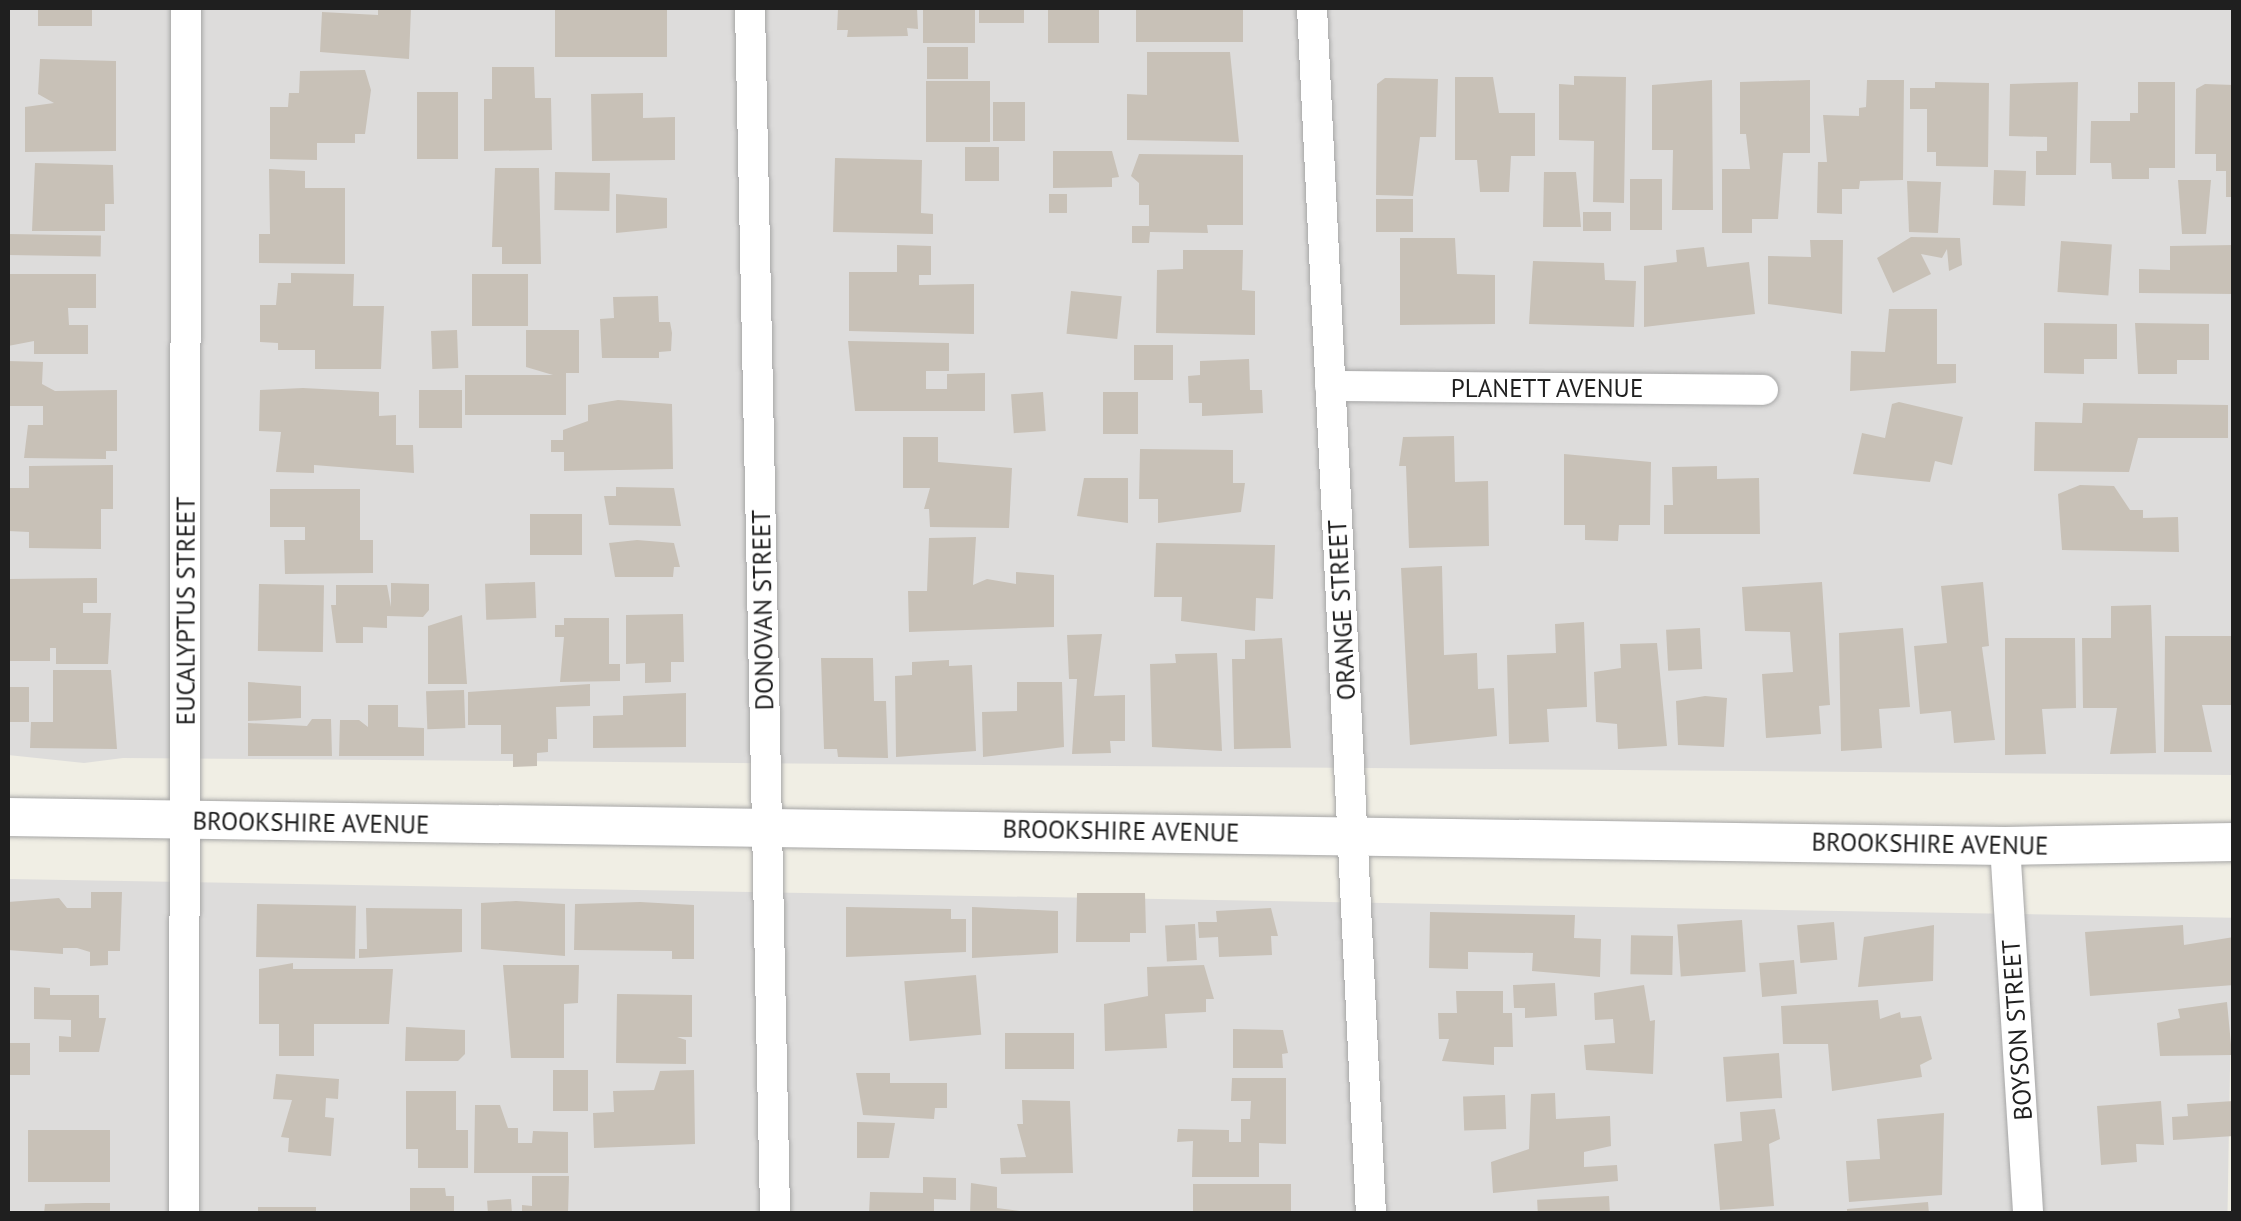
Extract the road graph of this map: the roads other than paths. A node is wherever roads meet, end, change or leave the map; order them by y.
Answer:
1 (186, 8) edge
2 (750, 8) edge
3 (1312, 8) edge
4 (1330, 386) junction
5 (1763, 390) dead end
6 (8, 817) edge
7 (186, 822) junction
8 (768, 828) junction
9 (1353, 833) junction
10 (2234, 842) edge
11 (2005, 846) junction
12 (184, 1214) edge
13 (775, 1214) edge
14 (1370, 1214) edge
15 (2028, 1214) edge

1 - 7 street, EUCALYPTUS STREET
2 - 8 street, DONOVAN STREET
3 - 4 street, ORANGE STREET
4 - 5 street, PLANETT AVENUE
4 - 9 street, ORANGE STREET
6 - 7 street, BROOKSHIRE AVENUE
7 - 8 street, BROOKSHIRE AVENUE
7 - 12 street, EUCALYPTUS STREET
8 - 9 street, BROOKSHIRE AVENUE
8 - 13 street, DONOVAN STREET
9 - 11 street, BROOKSHIRE AVENUE
9 - 14 street, ORANGE STREET
10 - 11 street, BROOKSHIRE AVENUE
11 - 15 street, BOYSON STREET

